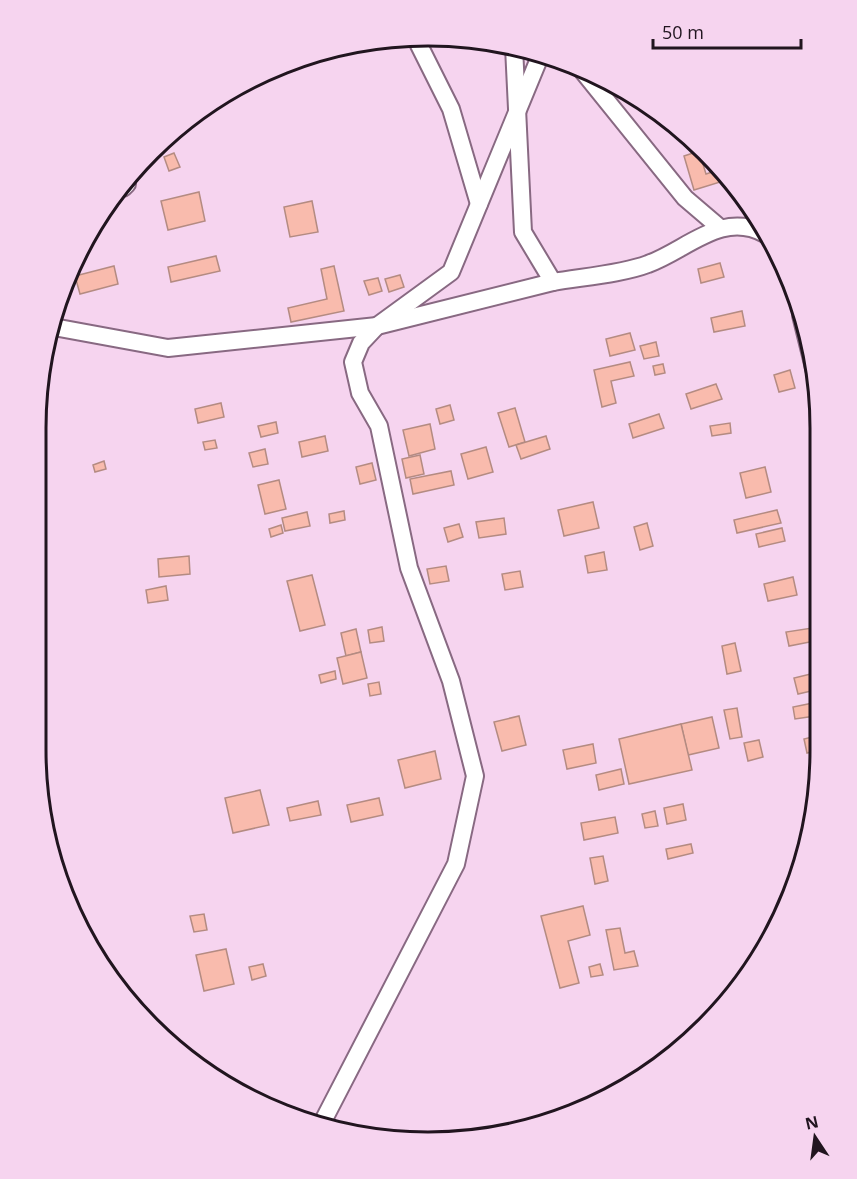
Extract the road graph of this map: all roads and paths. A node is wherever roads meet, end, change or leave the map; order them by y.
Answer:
1 (420, 46) edge
2 (513, 57) edge
3 (537, 63) edge
4 (593, 84) edge
5 (516, 114) junction
6 (479, 204) junction
7 (719, 227) junction
8 (752, 227) edge
9 (553, 282) junction
10 (377, 326) junction
11 (61, 328) edge
12 (325, 1118) edge

1 - 6 street
2 - 5 street
3 - 5 street
4 - 7 street
5 - 6 street
5 - 9 street
6 - 10 street
7 - 8 street
7 - 9 street
9 - 10 street
10 - 11 street
10 - 12 street

